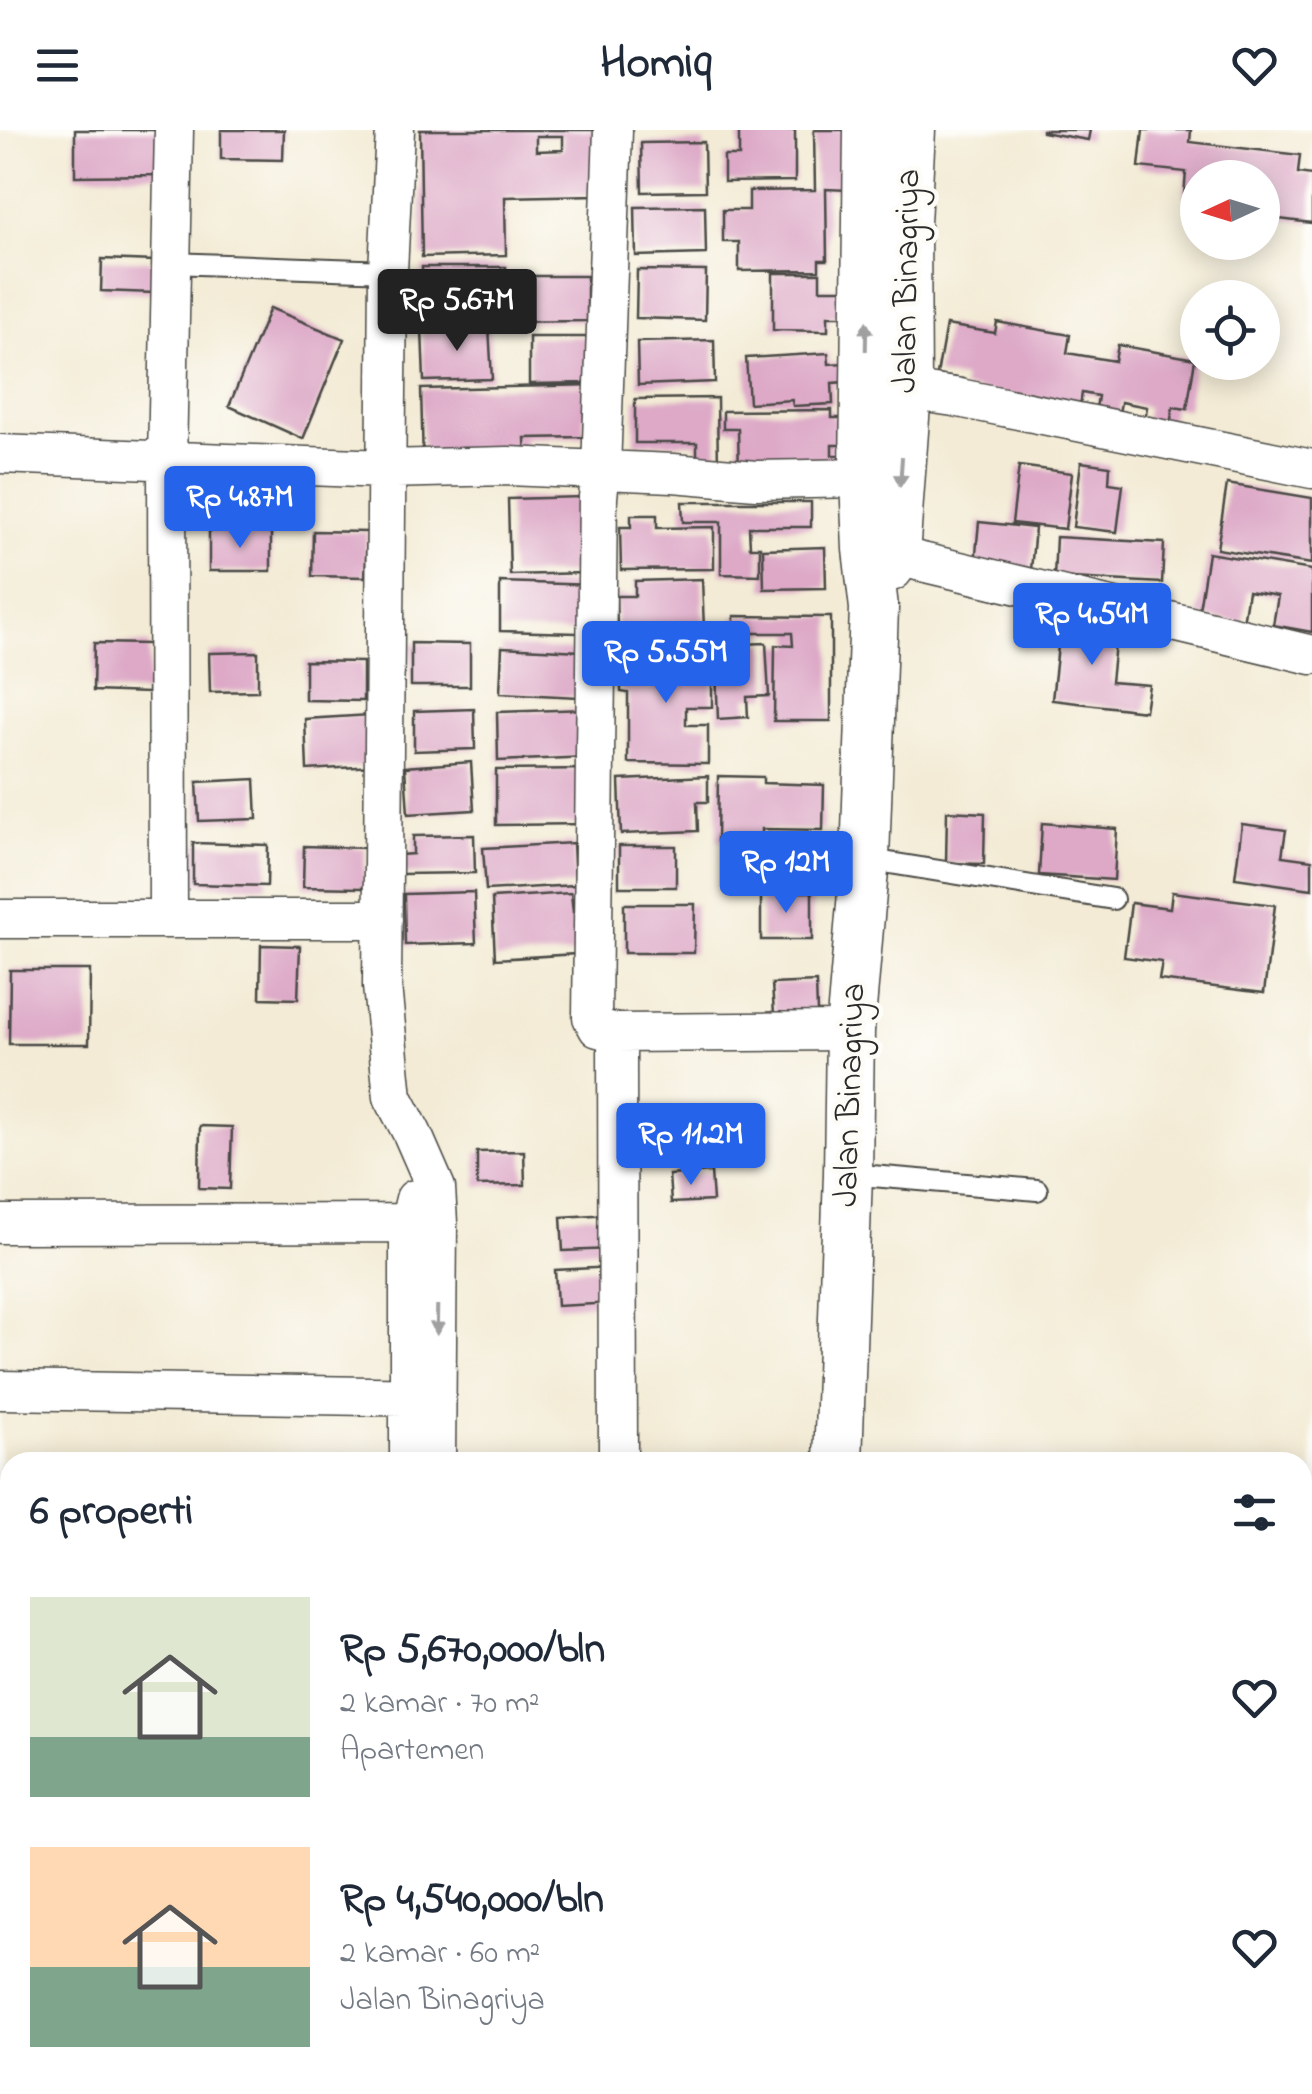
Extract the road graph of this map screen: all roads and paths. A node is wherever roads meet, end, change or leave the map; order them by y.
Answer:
1 (174, 130) edge
2 (395, 130) edge
3 (613, 130) edge
4 (868, 130) edge
5 (911, 130) edge
6 (887, 220) junction
7 (171, 263) junction
8 (388, 271) junction
9 (907, 390) junction
10 (0, 454) edge
11 (167, 459) junction
12 (385, 468) junction
13 (1312, 469) edge
14 (601, 470) junction
15 (864, 478) junction
16 (881, 552) junction
17 (1312, 655) edge
18 (865, 858) junction
19 (1113, 899) dead end
20 (0, 919) edge
21 (168, 919) junction
22 (383, 919) junction
23 (850, 1031) junction
24 (618, 1032) junction
25 (848, 1174) junction
26 (1037, 1190) dead end
27 (0, 1224) edge
28 (424, 1224) junction
29 (0, 1390) edge
30 (422, 1397) junction
31 (410, 1452) edge
32 (434, 1452) edge
33 (618, 1452) edge
34 (838, 1452) edge

1 - 7 street
2 - 8 street
3 - 14 street
4 - 6 street, Jalan Binagriya
5 - 6 street, Jalan Binagriya
6 - 9 street, Jalan Binagriya
15 -> 6 street, Jalan Binagriya
7 - 8 lane
7 - 11 street
8 - 12 street
9 - 13 street
9 -> 16 street, Jalan Binagriya
10 - 11 street
11 - 12 street
11 - 21 street
12 - 14 street
12 - 22 street
14 - 15 street
14 - 24 street
15 - 16 street, Jalan Binagriya
16 - 17 street
16 - 18 street, Jalan Binagriya
18 - 19 lane
18 - 23 street, Jalan Binagriya
20 - 21 street
21 - 22 street
22 - 28 street
23 - 24 street
23 - 25 street, Jalan Binagriya
24 - 33 street
25 - 26 lane
25 - 34 street, Jalan Binagriya
27 - 28 street
28 - 30 street
29 - 30 street
30 - 31 street
30 - 32 street

